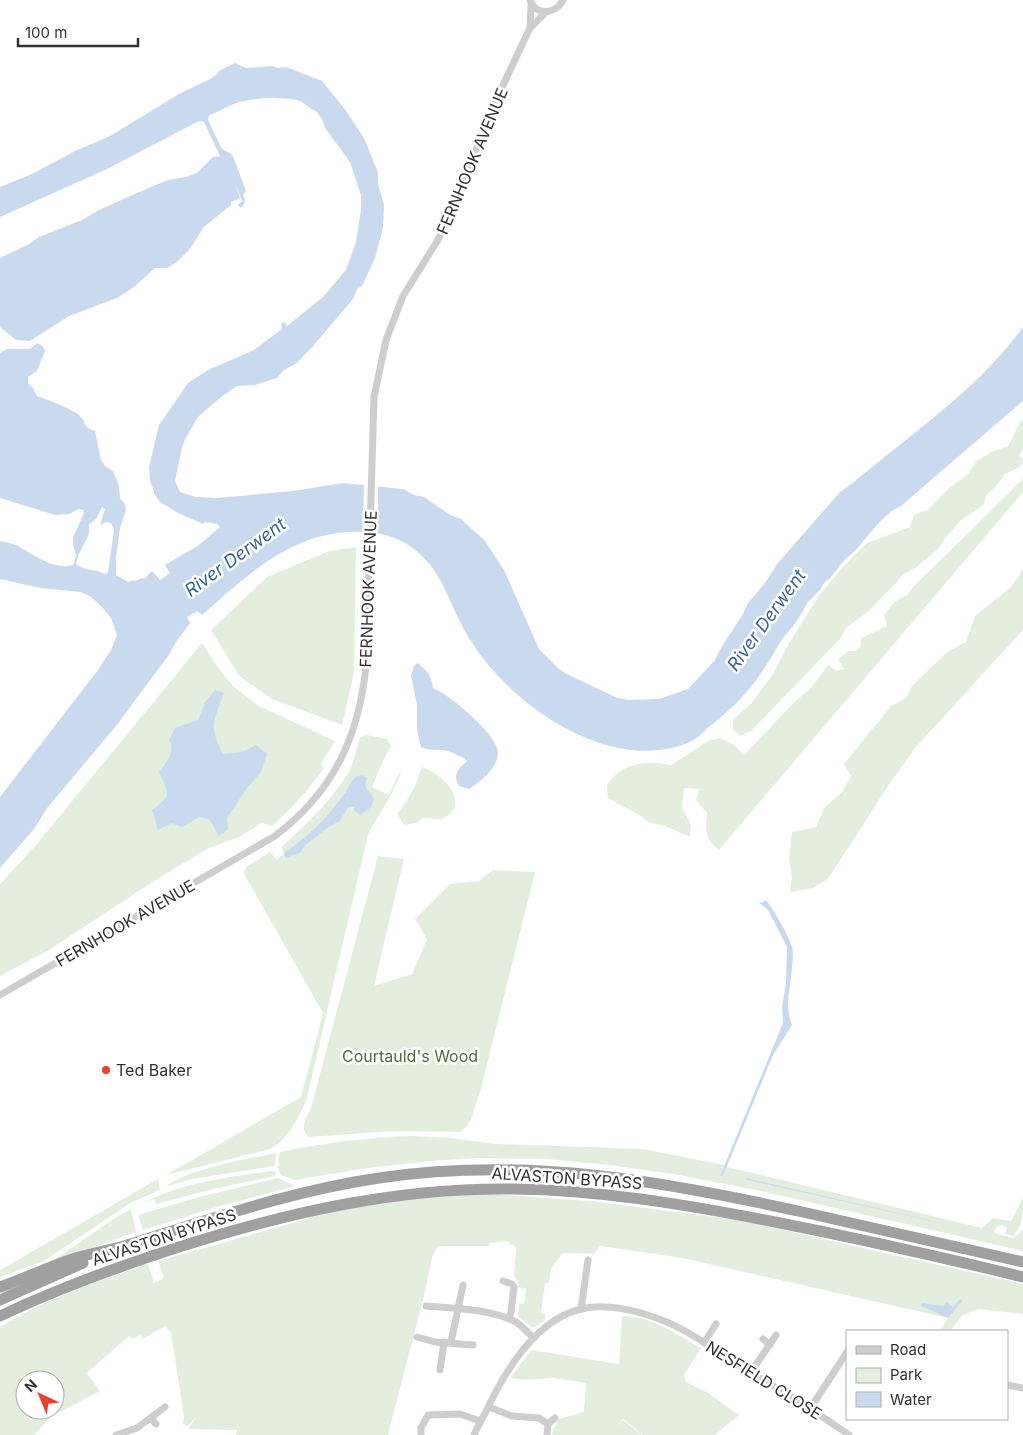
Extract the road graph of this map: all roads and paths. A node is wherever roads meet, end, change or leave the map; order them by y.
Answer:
1 (563, 0) edge
2 (530, 2) edge
3 (546, 12) junction
4 (530, 28) junction
5 (0, 996) edge
6 (116, 1248) junction
7 (588, 1260) dead end
8 (1023, 1262) edge
9 (1023, 1277) edge
10 (503, 1281) dead end
11 (463, 1285) dead end
12 (0, 1288) edge
13 (0, 1300) edge
14 (426, 1306) dead end
15 (457, 1308) junction
16 (581, 1309) junction
17 (0, 1316) edge
18 (509, 1319) junction
19 (716, 1324) dead end
20 (776, 1335) dead end
21 (417, 1337) dead end
22 (534, 1338) junction
23 (762, 1339) dead end
24 (447, 1342) junction
25 (704, 1343) junction
26 (473, 1345) dead end
27 (770, 1345) junction
28 (846, 1354) edge
29 (440, 1370) dead end
30 (751, 1372) junction
31 (1008, 1385) edge
32 (1023, 1388) edge
33 (489, 1406) junction
34 (165, 1407) dead end
35 (810, 1408) junction
36 (151, 1418) junction
37 (555, 1418) dead end
38 (480, 1421) junction
39 (156, 1424) dead end
40 (548, 1424) junction
41 (116, 1435) edge
42 (420, 1435) edge
43 (474, 1435) edge
44 (547, 1435) edge
45 (849, 1435) edge

1 - 3 street, FERNHOOK AVENUE
2 - 3 street
2 - 4 street, FERNHOOK AVENUE
3 - 4 street, FERNHOOK AVENUE
4 - 5 street, FERNHOOK AVENUE
6 - 8 highway, ALVASTON BYPASS
6 - 12 highway, ALVASTON BYPASS
6 - 13 highway
7 - 16 street
9 - 17 highway, ALVASTON BYPASS
10 - 18 street
11 - 15 street
14 - 15 street
15 - 18 street
15 - 24 street
16 - 22 street
16 - 25 street, NESFIELD CLOSE
18 - 22 street
19 - 25 street
20 - 27 street
21 - 24 street
22 - 33 street
23 - 27 street
24 - 26 street
24 - 29 street
25 - 30 street, NESFIELD CLOSE
27 - 30 street
28 - 35 street
30 - 35 street, NESFIELD CLOSE
31 - 32 street
33 - 38 street
33 - 40 street
34 - 36 street
35 - 45 street, NESFIELD CLOSE
36 - 39 street
36 - 41 street
37 - 40 street
38 - 42 street
38 - 43 street
40 - 44 street

